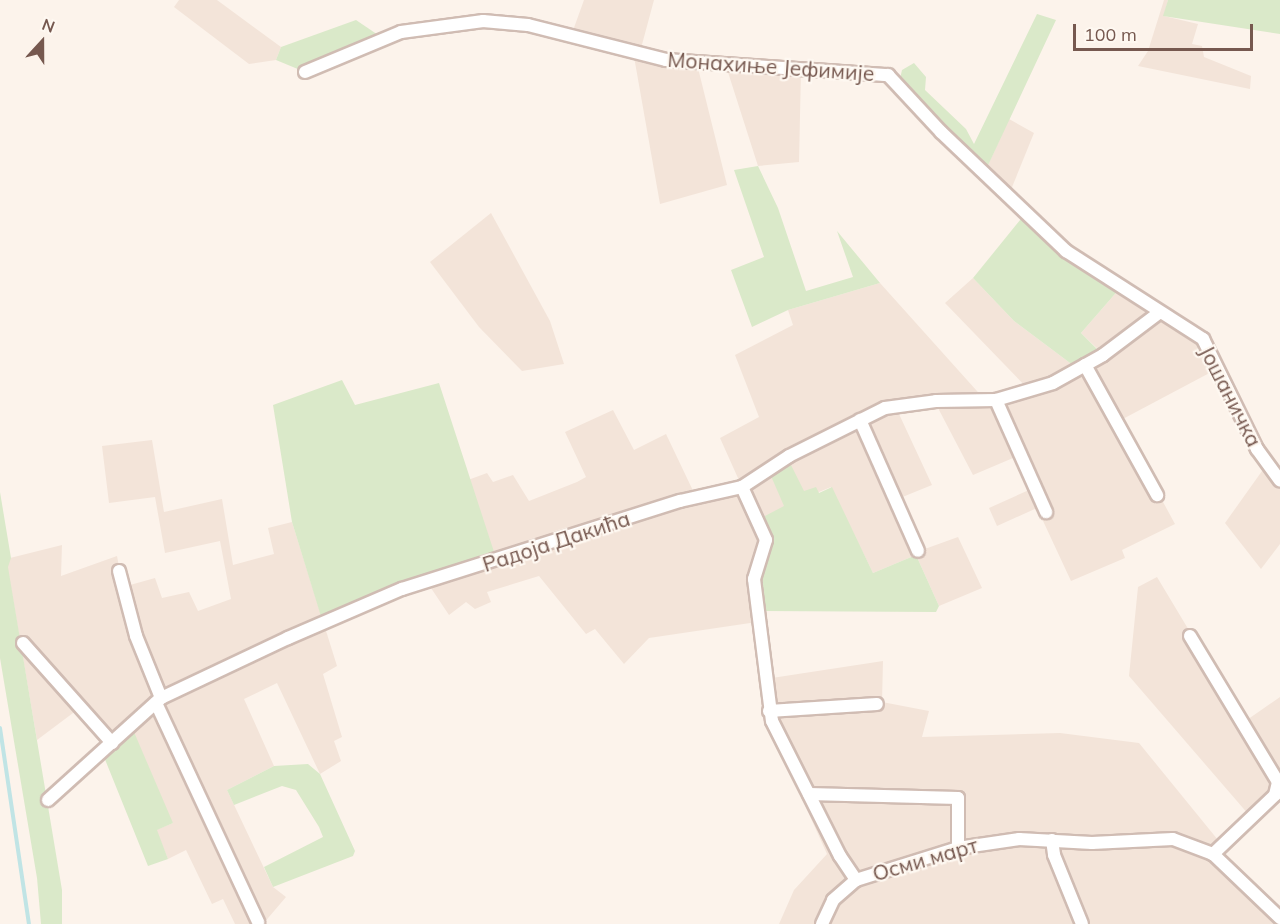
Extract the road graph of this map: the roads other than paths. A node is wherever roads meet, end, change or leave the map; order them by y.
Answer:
1 (305, 72) dead end
2 (1160, 312) junction
3 (1085, 365) junction
4 (996, 400) junction
5 (860, 420) junction
6 (1280, 481) edge
7 (742, 487) junction
8 (1157, 495) dead end
9 (1046, 512) dead end
10 (918, 551) dead end
11 (119, 572) dead end
12 (1190, 636) dead end
13 (23, 643) dead end
14 (159, 701) junction
15 (877, 704) dead end
16 (769, 711) junction
17 (112, 743) junction
18 (809, 794) junction
19 (48, 800) dead end
20 (1052, 840) junction
21 (958, 848) junction
22 (1213, 854) junction
23 (856, 880) junction
24 (1280, 918) edge
25 (258, 922) dead end
26 (822, 924) edge
27 (1082, 924) edge

1 - 2 street, Монахиње Јефимије
2 - 3 street
2 - 6 street, Јошаничка
3 - 4 street
3 - 8 street
4 - 5 street
4 - 9 street
5 - 7 street
5 - 10 street
7 - 14 street, Радоја Дакића
7 - 16 street
11 - 14 street
12 - 22 street
13 - 17 street
14 - 17 street, Радоја Дакића
14 - 25 street
15 - 16 street
16 - 18 street
17 - 19 street, Радоја Дакића
18 - 21 street
18 - 23 street
20 - 21 street, Осми март
20 - 22 street, Осми март
20 - 27 street
21 - 23 street, Осми март
22 - 24 street, Осми март
23 - 26 street, Осми март

